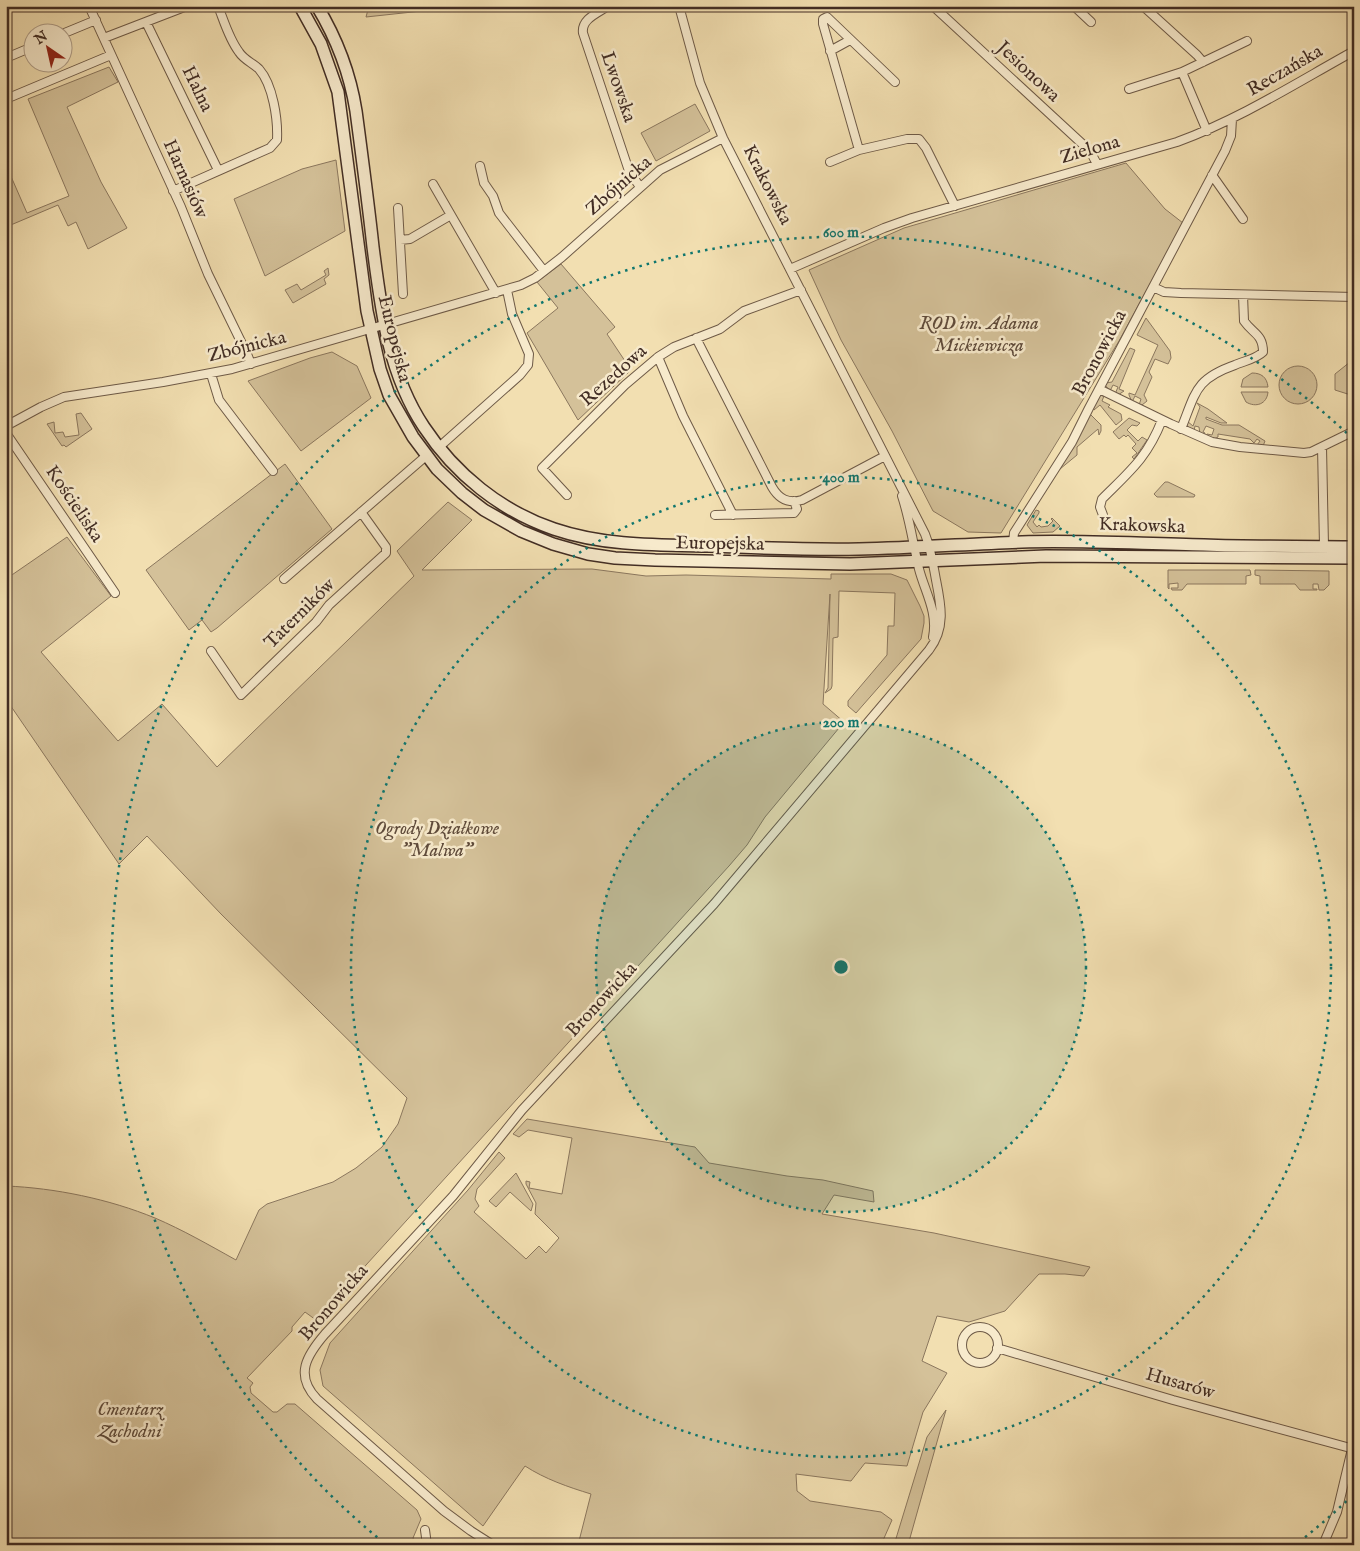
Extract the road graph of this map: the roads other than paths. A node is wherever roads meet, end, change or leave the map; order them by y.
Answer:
1 (89, 6) edge
2 (187, 6) edge
3 (218, 6) edge
4 (300, 6) edge
5 (317, 6) edge
6 (608, 6) edge
7 (679, 6) edge
8 (933, 6) edge
9 (1074, 6) edge
10 (1143, 6) edge
11 (96, 20) junction
12 (146, 22) junction
13 (1092, 22) dead end
14 (72, 30) edge
15 (104, 38) junction
16 (850, 40) junction
17 (1247, 41) dead end
18 (22, 51) edge
19 (830, 51) junction
20 (1354, 51) edge
21 (112, 55) junction
22 (6, 58) edge
23 (1203, 62) junction
24 (1182, 72) junction
25 (895, 82) dead end
26 (1129, 89) dead end
27 (6, 98) edge
28 (1232, 120) junction
29 (1207, 131) junction
30 (723, 138) junction
31 (858, 150) junction
32 (830, 162) dead end
33 (1097, 164) junction
34 (480, 166) dead end
35 (218, 170) junction
36 (1212, 175) junction
37 (433, 184) dead end
38 (640, 187) junction
39 (173, 191) junction
40 (955, 206) junction
41 (398, 208) dead end
42 (451, 215) junction
43 (1243, 219) dead end
44 (400, 240) junction
45 (790, 269) junction
46 (544, 271) junction
47 (1153, 287) junction
48 (507, 290) junction
49 (801, 290) junction
50 (496, 293) junction
51 (403, 294) dead end
52 (1243, 295) junction
53 (1354, 297) edge
54 (385, 326) junction
55 (371, 330) junction
56 (696, 338) junction
57 (658, 357) junction
58 (251, 364) junction
59 (211, 374) junction
60 (1099, 389) junction
61 (1162, 420) junction
62 (6, 426) edge
63 (1181, 429) junction
64 (1354, 431) edge
65 (6, 432) edge
66 (1322, 447) junction
67 (438, 448) junction
68 (426, 456) junction
69 (885, 456) junction
70 (273, 471) dead end
71 (896, 478) junction
72 (567, 494) dead end
73 (794, 502) junction
74 (362, 512) junction
75 (733, 515) junction
76 (1103, 515) dead end
77 (715, 516) dead end
78 (1013, 542) junction
79 (929, 546) junction
80 (1324, 546) junction
81 (915, 547) junction
82 (1354, 547) edge
83 (1354, 558) edge
84 (932, 561) junction
85 (918, 562) junction
86 (284, 579) dead end
87 (115, 593) dead end
88 (211, 651) dead end
89 (920, 661) junction
90 (997, 1348) junction
91 (1353, 1449) edge
92 (425, 1530) dead end
93 (426, 1545) edge
94 (494, 1545) edge
95 (1323, 1545) edge

1 - 11 street, Harnasiów
2 - 12 street
3 - 35 street
4 - 55 main road, Europejska
5 - 54 main road, Europejska
6 - 38 street, Lwowska
7 - 30 street, Krakowska
8 - 33 street, Jesionowa
9 - 13 street
10 - 23 street
11 - 14 street
11 - 15 street, Harnasiów
12 - 15 street
12 - 35 street, Halna
15 - 21 street, Harnasiów
16 - 19 street
16 - 19 street
16 - 25 street
17 - 23 street
18 - 22 street
19 - 31 street
20 - 28 street, Reczańska
21 - 27 street
21 - 39 street, Harnasiów
23 - 24 street
24 - 26 street
24 - 29 street
28 - 29 street, Zielona
28 - 36 street, Bronowicka
29 - 33 street, Zielona
30 - 38 street, Zbójnicka
30 - 45 street, Krakowska
31 - 32 street
31 - 40 street
33 - 40 street, Zielona
34 - 46 street
35 - 39 street
36 - 43 street
36 - 47 street, Bronowicka
37 - 42 street
38 - 46 street, Zbójnicka
39 - 58 street, Harnasiów
40 - 45 street, Zielona
41 - 44 street
42 - 44 street
42 - 50 street
44 - 51 street
45 - 49 street, Krakowska
46 - 48 street, Zbójnicka
47 - 52 street
47 - 60 street, Bronowicka
48 - 50 street, Zbójnicka
48 - 67 street
49 - 56 street, Rezedowa
49 - 69 street, Krakowska
50 - 54 street, Zbójnicka
52 - 53 street
52 - 63 street
54 - 55 street, Zbójnicka
54 - 67 main road, Europejska
55 - 58 street, Zbójnicka
55 - 68 main road, Europejska
56 - 57 street, Rezedowa
56 - 73 street
57 - 72 street, Rezedowa
57 - 75 street
58 - 59 street, Zbójnicka
59 - 62 street, Zbójnicka
59 - 70 street
60 - 61 street
60 - 78 street, Bronowicka
61 - 63 street
61 - 76 street, Krakowska
63 - 66 street
64 - 66 street
65 - 87 street, Kościeliska
66 - 80 street
67 - 81 main road, Europejska
68 - 74 street
68 - 85 main road, Europejska
69 - 71 street, Krakowska
69 - 73 street
71 - 79 street, Krakowska
71 - 81 street, Krakowska
73 - 75 street
74 - 86 street
74 - 88 street, Taterników
75 - 77 street
78 - 79 main road, Krakowska
78 - 80 main road, Krakowska
79 - 81 main road, Krakowska
79 - 84 street, Krakowska
80 - 82 main road, Krakowska
81 - 85 street, Krakowska
83 - 84 main road, Krakowska
84 - 85 main road, Krakowska
84 - 89 street, Bronowicka
85 - 89 street, Bronowicka
89 - 94 street, Bronowicka
90 - 90 street
90 - 91 street, Husarów
91 - 95 street
92 - 93 street

